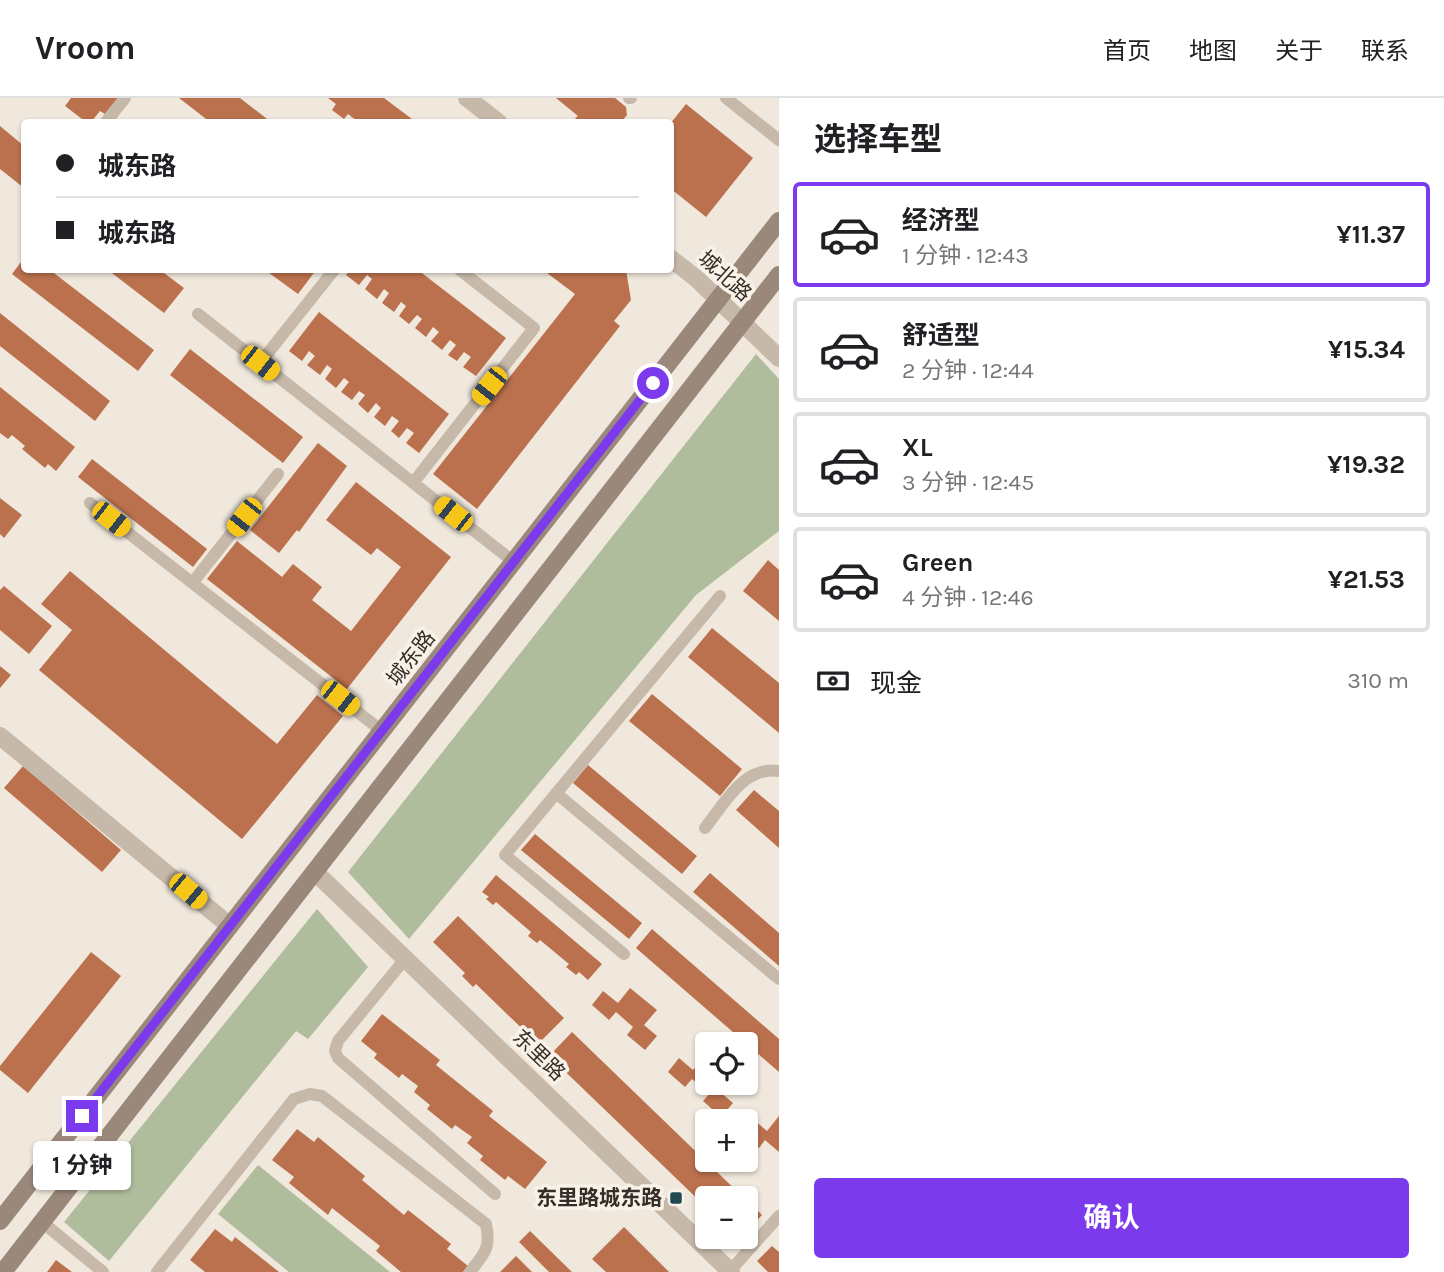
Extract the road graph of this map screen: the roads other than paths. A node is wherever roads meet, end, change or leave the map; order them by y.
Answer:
1 (125, 98) edge
2 (467, 98) edge
3 (726, 98) edge
4 (108, 119) edge
5 (494, 119) edge
6 (779, 140) edge
7 (779, 221) edge
8 (674, 261) edge
9 (332, 273) edge
10 (464, 273) edge
11 (779, 275) edge
12 (718, 299) junction
13 (198, 314) dead end
14 (743, 323) junction
15 (779, 358) edge
16 (260, 363) junction
17 (278, 474) dead end
18 (413, 483) junction
19 (90, 503) dead end
20 (514, 562) junction
21 (193, 582) junction
22 (720, 596) dead end
23 (382, 731) junction
24 (0, 736) edge
25 (779, 771) edge
26 (556, 793) junction
27 (705, 828) dead end
28 (315, 872) junction
29 (230, 926) junction
30 (624, 954) dead end
31 (405, 959) junction
32 (779, 979) edge
33 (495, 1194) dead end
34 (779, 1216) edge
35 (0, 1221) edge
36 (42, 1222) junction
37 (731, 1271) edge
38 (3, 1272) edge
39 (103, 1272) edge
40 (159, 1272) edge
41 (470, 1272) edge

1 - 4 lane
2 - 5 street
3 - 6 lane
7 - 12 main road, 城东路
8 - 12 street, 城北路
9 - 16 lane
10 - 18 lane
11 - 14 main road
12 - 14 street, 城北路
12 - 20 main road, 城东路
13 - 16 lane
14 - 15 street, 城北路
14 - 28 main road
16 - 18 lane
17 - 21 lane
18 - 20 lane
19 - 21 lane
20 - 23 main road, 城东路
21 - 23 lane
22 - 26 lane
23 - 29 main road, 城东路
24 - 29 street
25 - 27 lane
26 - 30 lane
26 - 32 lane
28 - 31 street, 东里路
28 - 36 main road
29 - 35 main road, 城东路
31 - 33 lane
31 - 37 street, 东里路
34 - 37 lane
36 - 38 main road
36 - 39 lane
40 - 41 lane

